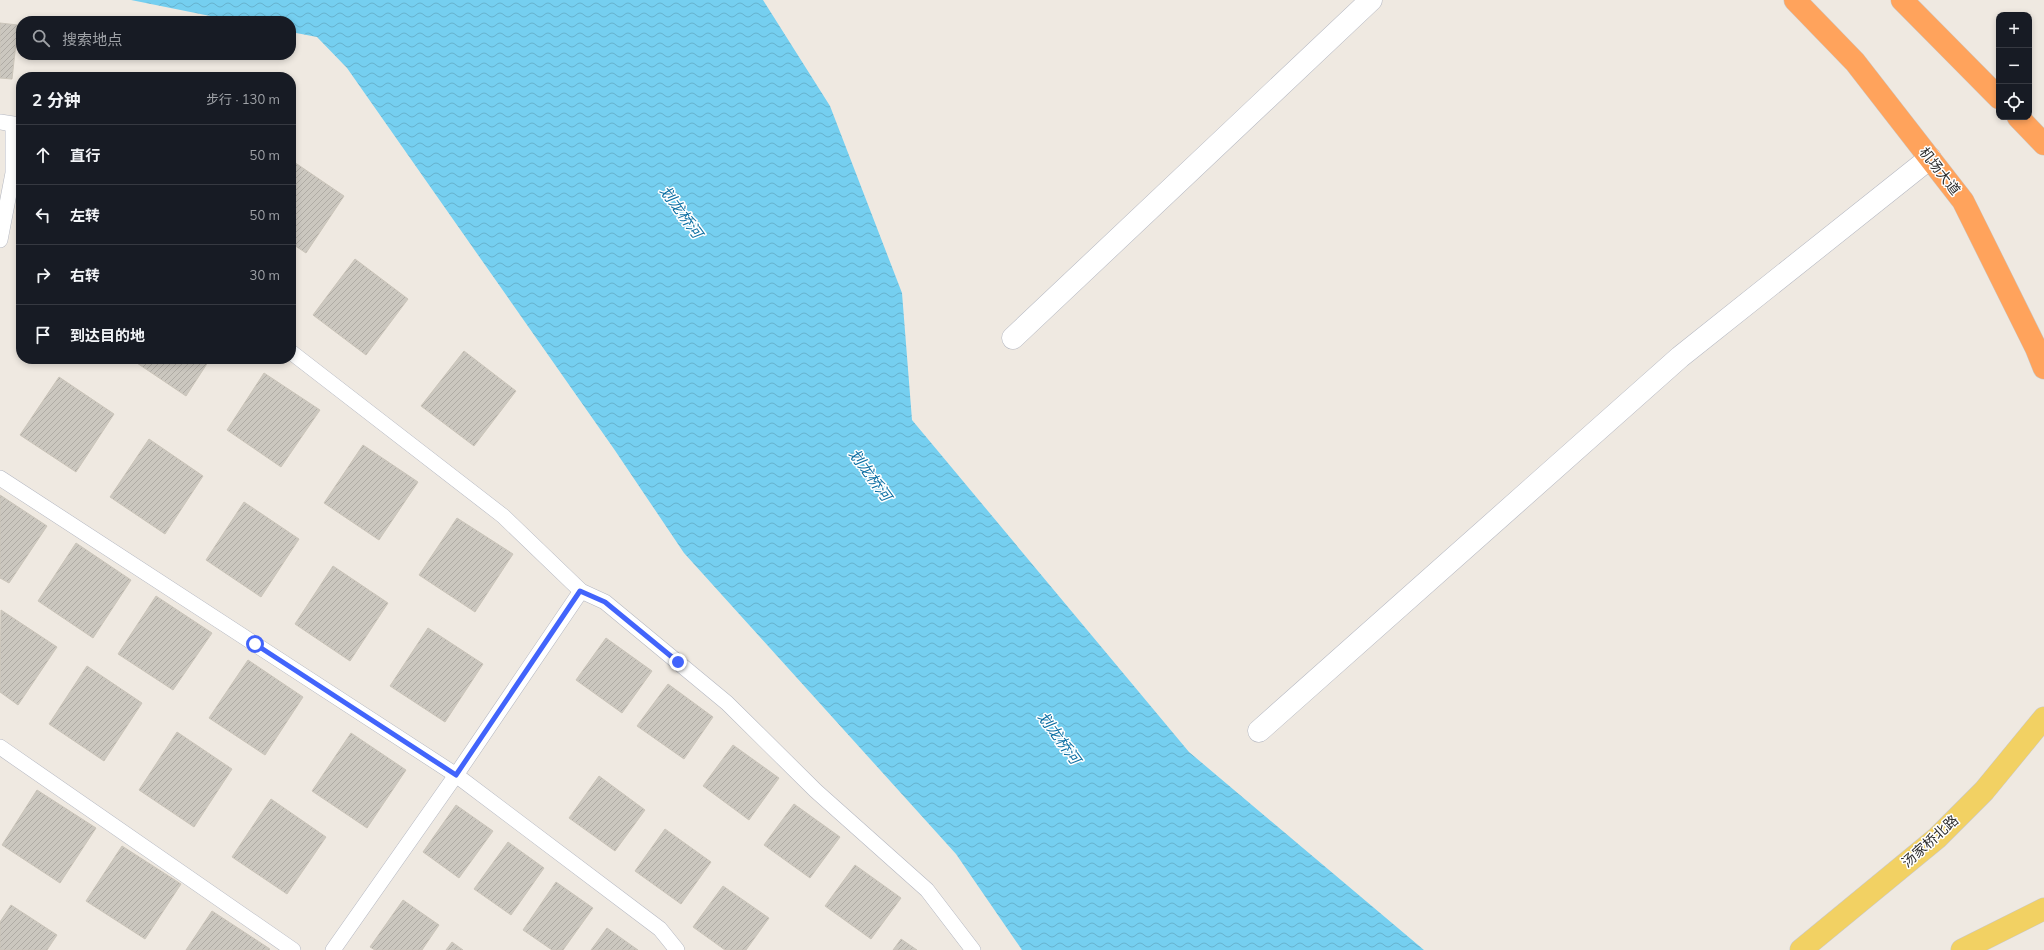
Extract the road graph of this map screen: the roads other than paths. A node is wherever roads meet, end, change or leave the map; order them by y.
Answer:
1 (1372, 0) edge
2 (1796, 0) edge
3 (1902, 0) edge
4 (1996, 95) edge
5 (2021, 120) edge
6 (0, 122) edge
7 (2044, 144) edge
8 (1930, 158) junction
9 (16, 162) edge
10 (16, 178) edge
11 (0, 240) edge
12 (1013, 338) dead end
13 (2041, 355) edge
14 (296, 356) edge
15 (0, 478) edge
16 (580, 591) junction
17 (2044, 718) edge
18 (1259, 731) dead end
19 (0, 747) edge
20 (456, 775) junction
21 (2044, 909) edge
22 (293, 950) edge
23 (333, 950) edge
24 (676, 950) edge
25 (973, 950) edge
26 (1801, 950) edge
27 (1962, 950) edge

1 - 12 street
2 - 8 highway, 机场大道
3 - 4 highway
5 - 7 highway
6 - 9 lane
8 - 13 highway, 机场大道
8 - 18 street
10 - 11 lane
14 - 16 lane
15 - 20 lane
16 - 20 lane
16 - 25 lane
17 - 26 main road, 汤家桥北路
19 - 22 lane
20 - 23 lane
20 - 24 lane
21 - 27 main road

